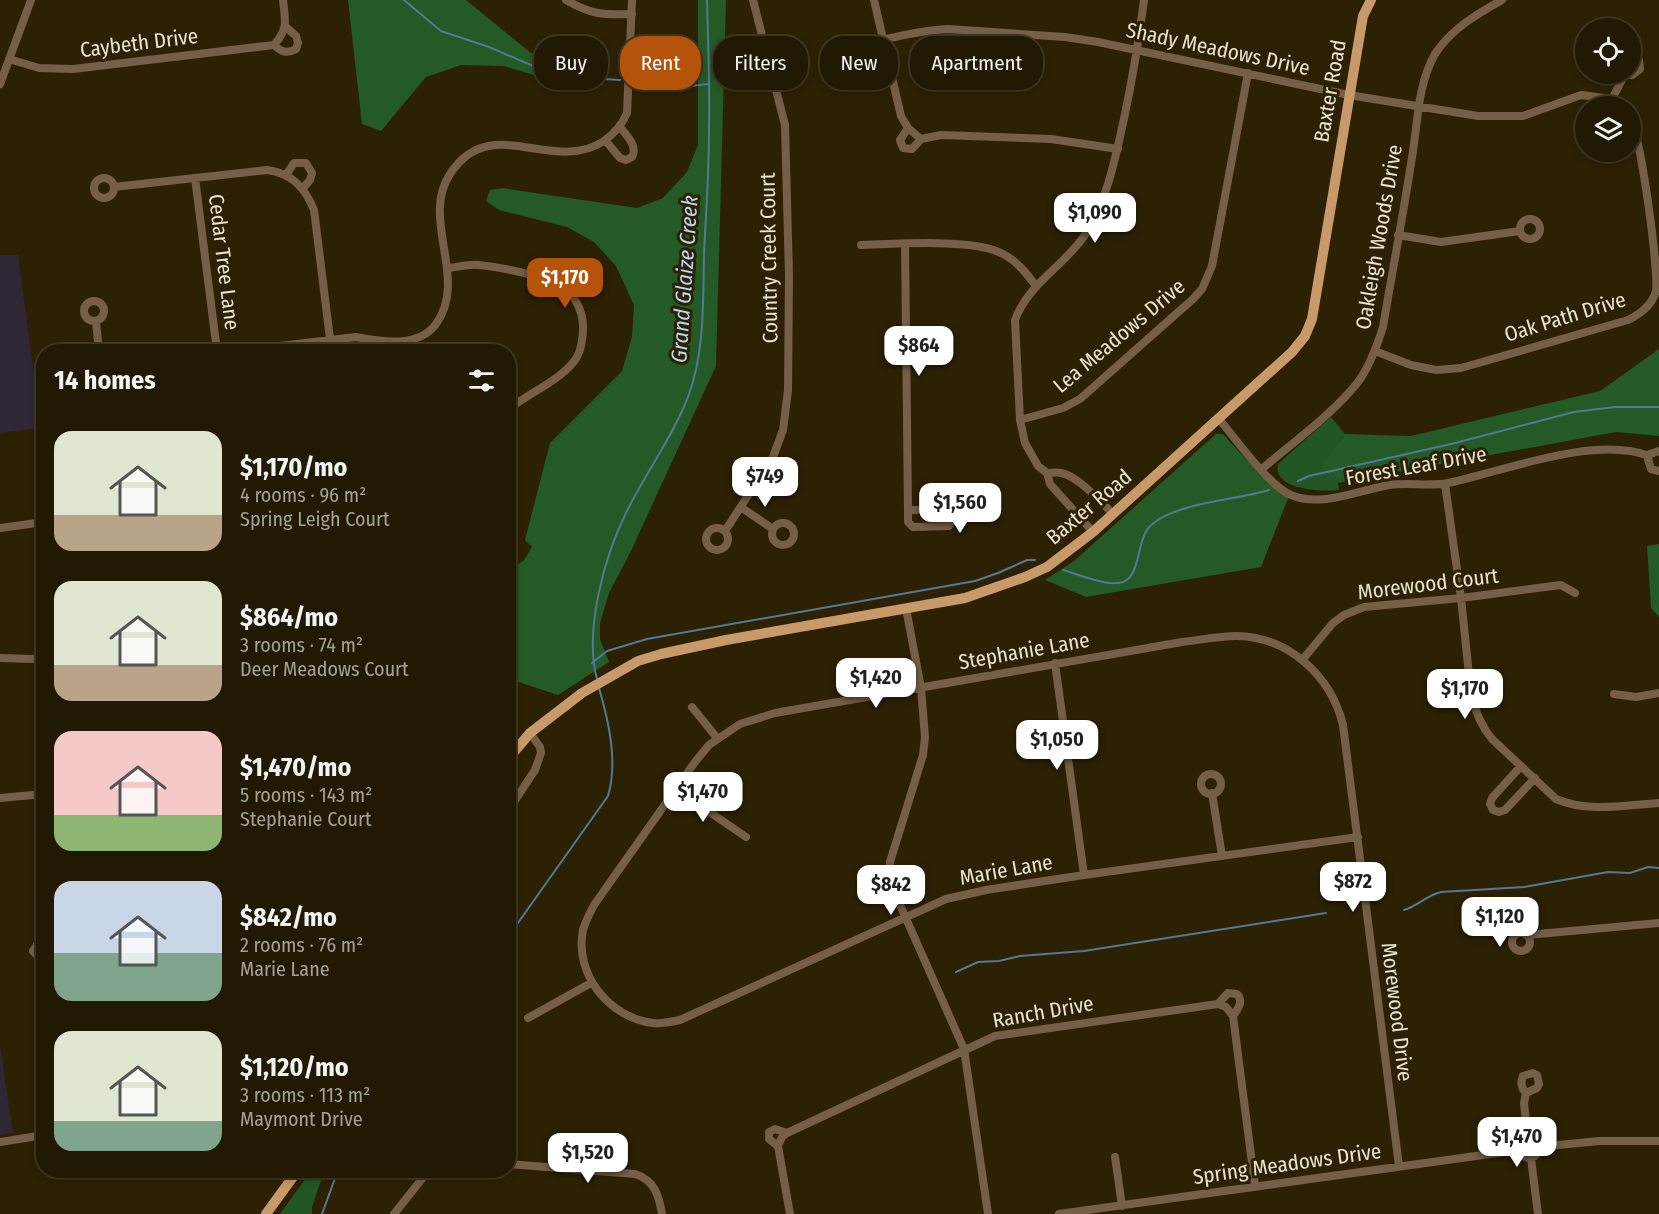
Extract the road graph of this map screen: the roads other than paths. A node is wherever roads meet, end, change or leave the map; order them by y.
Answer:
1 (31, 0) edge
2 (283, 0) edge
3 (566, 0) edge
4 (632, 0) edge
5 (753, 0) edge
6 (874, 0) edge
7 (1144, 0) edge
8 (1371, 0) edge
9 (1502, 0) edge
10 (632, 14) junction
11 (286, 27) junction
12 (883, 36) edge
13 (898, 36) edge
14 (274, 45) junction
15 (1138, 51) junction
16 (9, 60) junction
17 (1248, 73) junction
18 (0, 84) edge
19 (895, 90) edge
20 (1349, 95) junction
21 (1575, 97) edge
22 (1418, 106) junction
23 (620, 127) junction
24 (605, 140) junction
25 (1118, 149) junction
26 (1641, 156) edge
27 (286, 175) junction
28 (195, 178) junction
29 (114, 187) dead end
30 (303, 188) junction
31 (1520, 231) dead end
32 (1398, 236) junction
33 (905, 244) junction
34 (861, 245) dead end
35 (447, 268) junction
36 (1036, 286) junction
37 (96, 322) dead end
38 (330, 339) junction
39 (98, 344) edge
40 (216, 344) edge
41 (291, 344) edge
42 (1375, 351) junction
43 (516, 405) edge
44 (1219, 419) junction
45 (1020, 420) junction
46 (1659, 451) edge
47 (1649, 456) junction
48 (1262, 469) junction
49 (1659, 471) edge
50 (1047, 473) junction
51 (1445, 484) junction
52 (742, 508) junction
53 (908, 510) junction
54 (1113, 514) junction
55 (36, 523) edge
56 (0, 528) edge
57 (773, 529) dead end
58 (725, 531) dead end
59 (1093, 532) junction
60 (1575, 593) dead end
61 (1461, 598) junction
62 (906, 608) junction
63 (0, 658) edge
64 (36, 659) edge
65 (1303, 659) junction
66 (1055, 663) junction
67 (921, 688) junction
68 (1659, 693) edge
69 (1614, 694) dead end
70 (692, 707) dead end
71 (530, 733) junction
72 (717, 738) junction
73 (516, 750) edge
74 (1521, 766) junction
75 (1535, 778) junction
76 (676, 789) junction
77 (1212, 793) dead end
78 (36, 795) edge
79 (0, 798) edge
80 (516, 798) edge
81 (1659, 803) edge
82 (746, 837) dead end
83 (1358, 837) junction
84 (1222, 856) junction
85 (1084, 875) junction
86 (905, 916) junction
87 (1659, 923) edge
88 (1527, 935) dead end
89 (591, 982) junction
90 (1218, 1004) junction
91 (1233, 1016) junction
92 (528, 1018) dead end
93 (964, 1049) junction
94 (1527, 1093) dead end
95 (787, 1133) junction
96 (36, 1136) edge
97 (1528, 1139) junction
98 (1659, 1141) edge
99 (0, 1142) edge
100 (778, 1146) junction
101 (1538, 1148) junction
102 (1520, 1150) junction
103 (1115, 1157) dead end
104 (1531, 1158) junction
105 (516, 1165) edge
106 (1399, 1166) junction
107 (292, 1178) edge
108 (423, 1178) edge
109 (1255, 1186) junction
110 (1122, 1206) junction
111 (266, 1214) edge
112 (394, 1214) edge
113 (662, 1214) edge
114 (790, 1214) edge
115 (988, 1214) edge
116 (1059, 1214) edge
117 (1538, 1214) edge

1 - 16 street
2 - 11 street, Caybeth Drive
3 - 10 street
4 - 10 street
5 - 52 street, Country Creek Court
6 - 12 street
7 - 15 street
8 - 20 main road, Baxter Road
9 - 22 street, Oakleigh Woods Drive
10 - 23 street
11 - 14 street
11 - 14 street, Caybeth Drive
13 - 15 street, Shady Meadows Drive
14 - 16 street, Caybeth Drive
15 - 17 street, Shady Meadows Drive
15 - 25 street
16 - 18 street
17 - 20 street, Shady Meadows Drive
17 - 45 street, Lea Meadows Drive
19 - 25 street
20 - 22 street, Shady Meadows Drive
20 - 44 main road, Baxter Road
21 - 22 street, Shady Meadows Drive
22 - 32 street, Oakleigh Woods Drive
23 - 24 street
23 - 24 street
24 - 35 street
25 - 36 street
26 - 42 street, Oak Path Drive
27 - 28 street
27 - 30 street
27 - 30 street
28 - 29 street
28 - 40 street, Cedar Tree Lane
30 - 38 street
31 - 32 street
32 - 42 street, Oakleigh Woods Drive
33 - 34 street
33 - 36 street
33 - 53 street
35 - 38 street
35 - 43 street
36 - 45 street
37 - 39 street
38 - 41 street
42 - 48 street, Oakleigh Woods Drive
44 - 48 street, Forest Leaf Drive
44 - 54 main road, Baxter Road
45 - 50 street
46 - 47 street
47 - 49 street
47 - 51 street, Forest Leaf Drive
48 - 51 street, Forest Leaf Drive
50 - 54 street
50 - 59 street
51 - 61 street
52 - 57 street
52 - 58 street, Country Creek Court
53 - 53 street
54 - 59 main road, Baxter Road
55 - 56 street
59 - 62 main road, Baxter Road
60 - 61 street, Morewood Court
61 - 65 street, Morewood Court
61 - 74 street
62 - 67 street
62 - 71 main road, Baxter Road
63 - 64 street
65 - 66 street, Stephanie Lane
65 - 83 street, Morewood Drive
66 - 67 street, Stephanie Lane
66 - 85 street
67 - 72 street, Stephanie Lane
67 - 86 street
68 - 69 street
70 - 72 street
71 - 73 main road, Baxter Road
71 - 80 street
72 - 76 street, Stephanie Lane
74 - 75 street
74 - 75 street
75 - 81 street
76 - 82 street
76 - 89 street, Stephanie Lane
77 - 84 street
78 - 79 street
83 - 84 street, Marie Lane
83 - 106 street, Morewood Drive
84 - 85 street, Marie Lane
85 - 86 street, Marie Lane
86 - 89 street, Marie Lane
86 - 93 street
87 - 88 street
89 - 92 street
90 - 91 street
90 - 91 street, Ranch Drive
90 - 93 street, Ranch Drive
91 - 109 street
93 - 95 street, Ranch Drive
93 - 115 street
94 - 97 street
95 - 100 street, Ranch Drive
95 - 100 street
96 - 99 street
97 - 101 street
97 - 102 street
98 - 101 street
100 - 114 street
101 - 104 street
102 - 104 street
102 - 106 street, Spring Meadows Drive
103 - 110 street
104 - 117 street
105 - 113 street
106 - 109 street, Spring Meadows Drive
107 - 111 main road
108 - 112 street
109 - 110 street, Spring Meadows Drive
110 - 116 street, Spring Meadows Drive

